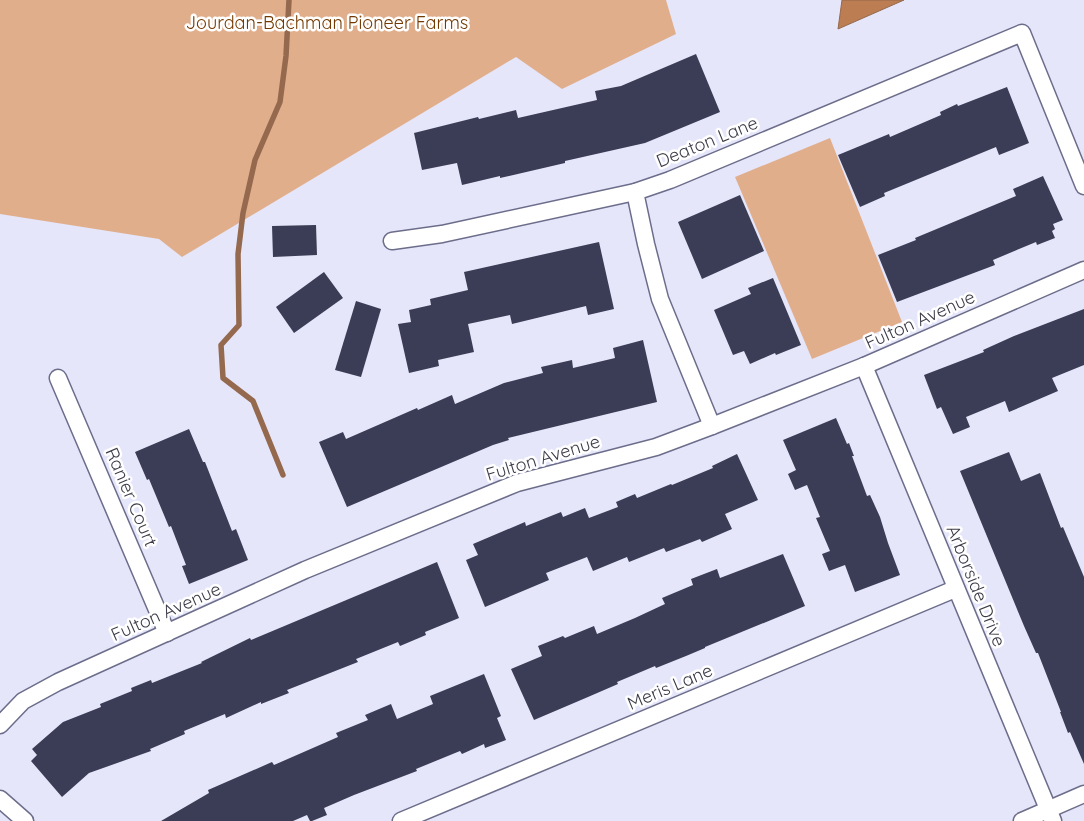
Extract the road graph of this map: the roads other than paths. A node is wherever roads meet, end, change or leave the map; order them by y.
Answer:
1 (1084, 186) edge
2 (635, 192) junction
3 (392, 241) dead end
4 (1084, 270) edge
5 (864, 366) junction
6 (58, 378) dead end
7 (712, 426) junction
8 (955, 589) junction
9 (167, 633) junction
10 (0, 725) edge
11 (1084, 794) edge
12 (0, 799) edge
13 (1050, 816) edge
14 (25, 821) edge
15 (401, 821) edge
16 (1022, 821) edge

1 - 2 street, Deaton Lane
2 - 3 street, Deaton Lane
2 - 7 street
4 - 5 street, Fulton Avenue
5 - 7 street, Fulton Avenue
5 - 8 street, Arborside Drive
6 - 9 street, Ranier Court
7 - 9 street, Fulton Avenue
8 - 13 street, Arborside Drive
8 - 15 street, Meris Lane
9 - 10 street, Fulton Avenue
11 - 13 street
12 - 14 street
13 - 16 street

